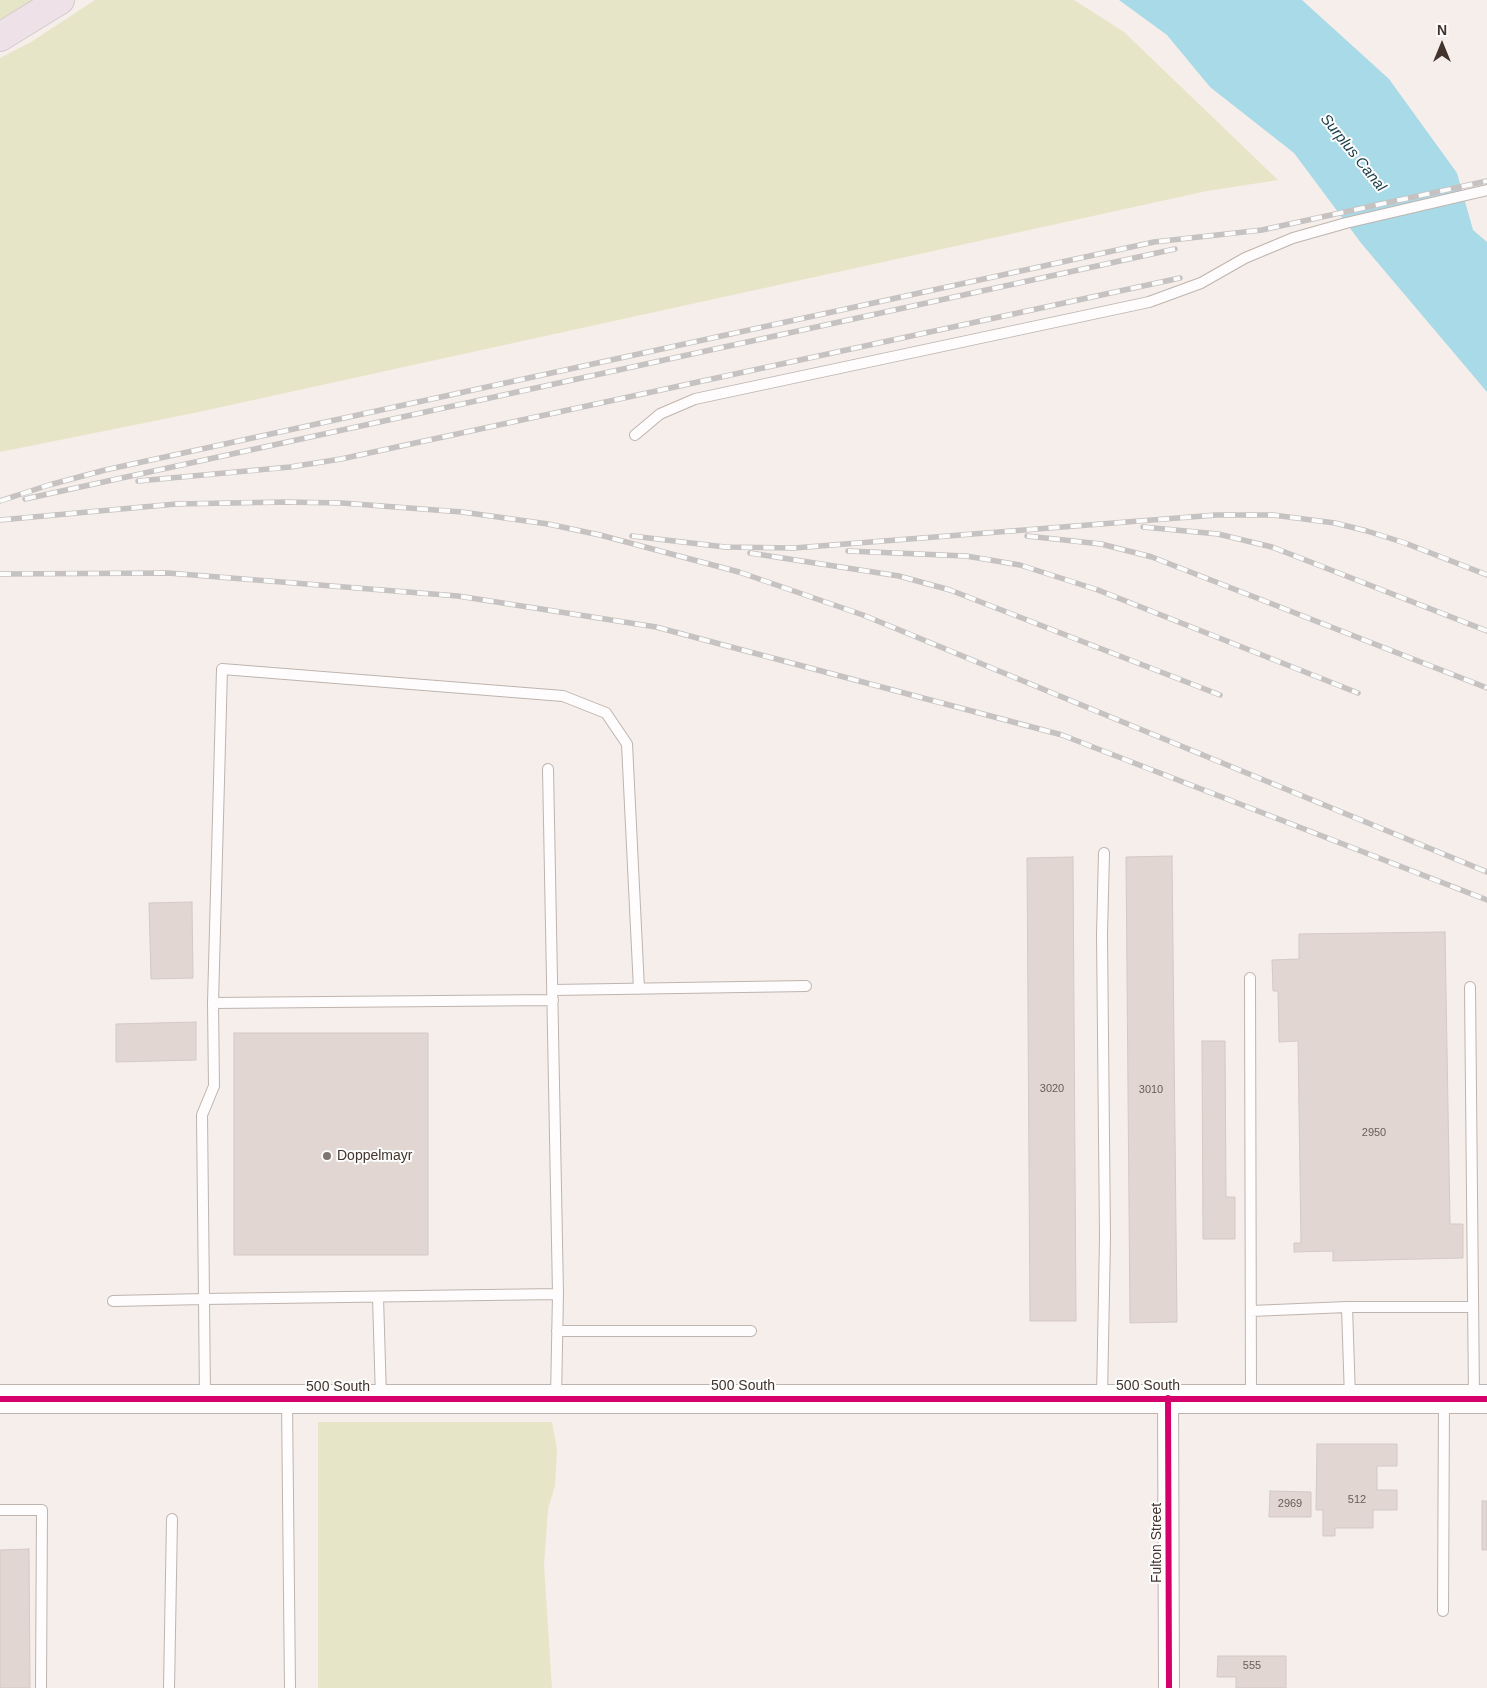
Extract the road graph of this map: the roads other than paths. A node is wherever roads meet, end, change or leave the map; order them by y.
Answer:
1 (60, 0) edge
2 (0, 37) edge
3 (1487, 190) edge
4 (635, 435) dead end
5 (548, 769) dead end
6 (1104, 853) dead end
7 (1250, 978) dead end
8 (806, 986) dead end
9 (1470, 987) dead end
10 (639, 989) junction
11 (553, 995) junction
12 (212, 1003) junction
13 (558, 1294) junction
14 (378, 1297) junction
15 (204, 1299) junction
16 (113, 1302) dead end
17 (1347, 1307) junction
18 (1473, 1307) junction
19 (1251, 1312) junction
20 (557, 1331) junction
21 (750, 1331) dead end
22 (1102, 1398) junction
23 (1168, 1398) junction
24 (1251, 1398) junction
25 (0, 1399) edge
26 (205, 1399) junction
27 (287, 1399) junction
28 (381, 1399) junction
29 (556, 1399) junction
30 (1350, 1399) junction
31 (1444, 1399) junction
32 (1481, 1399) edge
33 (0, 1510) edge
34 (172, 1519) dead end
35 (1443, 1611) dead end
36 (41, 1688) edge
37 (169, 1688) edge
38 (290, 1688) edge
39 (1169, 1688) edge

1 - 2 highway
3 - 4 lane
5 - 11 lane
6 - 22 lane
7 - 19 lane
8 - 10 lane
9 - 18 lane
10 - 11 lane
10 - 12 lane
11 - 12 lane
11 - 13 lane
12 - 15 lane
13 - 14 lane
13 - 20 lane
14 - 15 lane
14 - 28 lane
15 - 16 lane
15 - 26 lane
17 - 18 lane
17 - 19 lane
17 - 30 lane
18 - 32 lane
19 - 24 lane
20 - 21 lane
20 - 29 lane
22 - 23 street, 500 South
22 - 29 street, 500 South
23 - 24 street, 500 South
23 - 39 street, Fulton Street
24 - 30 street, 500 South
25 - 26 street, 500 South
26 - 27 street, 500 South
27 - 28 street, 500 South
27 - 38 lane
28 - 29 street, 500 South
30 - 31 street, 500 South
31 - 32 street, 500 South
31 - 35 lane
33 - 36 lane
34 - 37 lane

